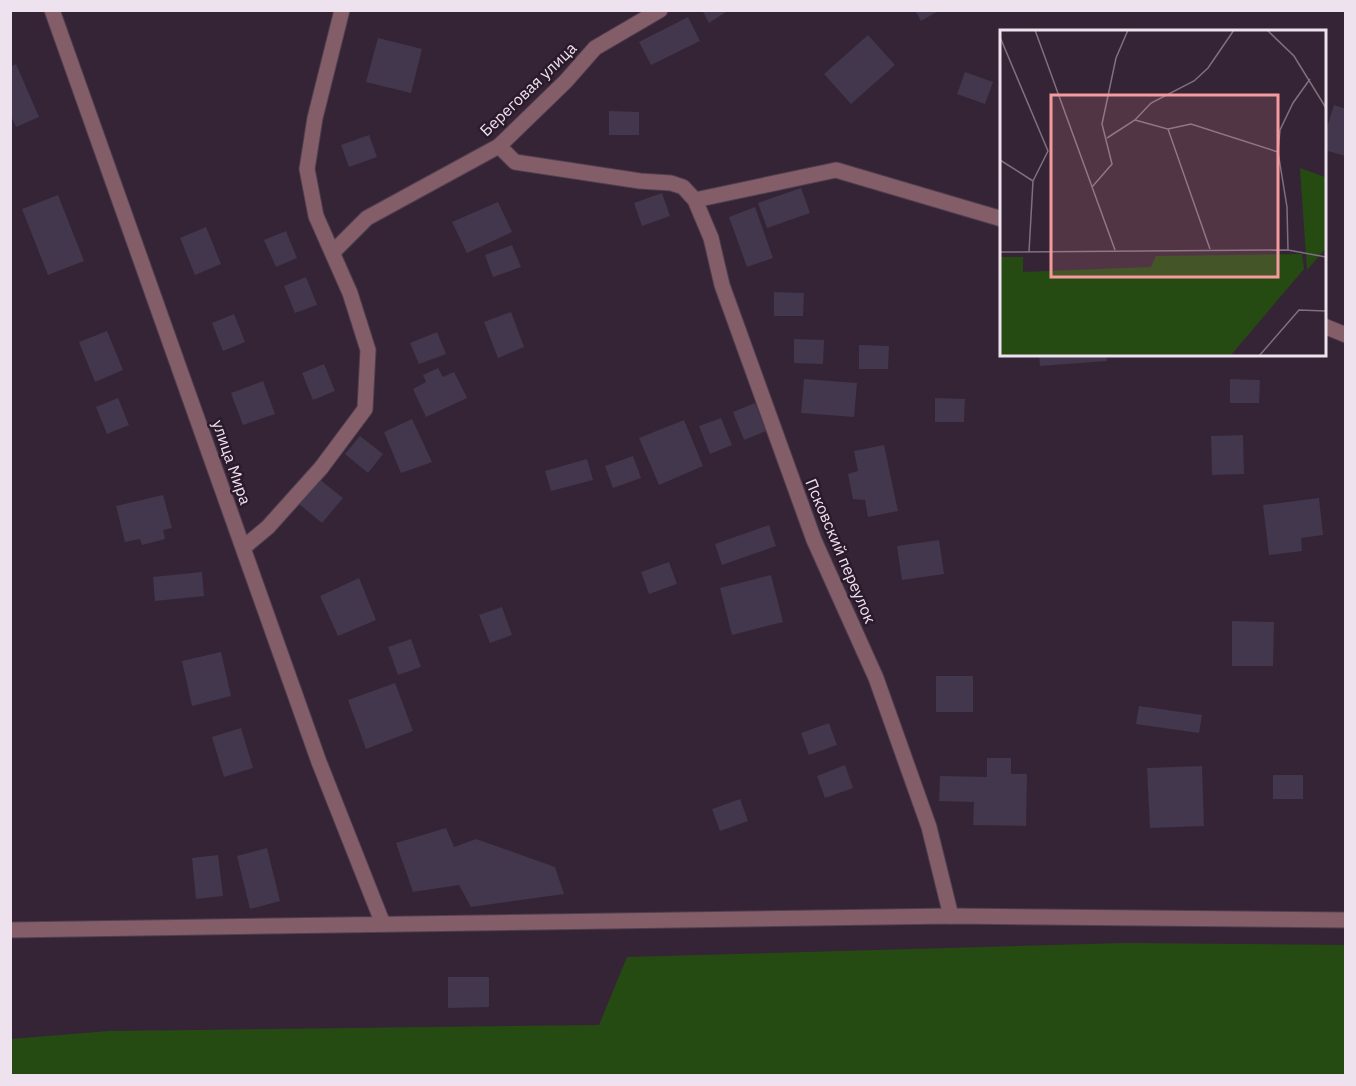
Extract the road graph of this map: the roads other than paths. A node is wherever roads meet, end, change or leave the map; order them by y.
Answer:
1 (52, 10) edge
2 (342, 10) edge
3 (660, 10) edge
4 (499, 146) junction
5 (695, 200) junction
6 (1000, 218) edge
7 (333, 252) junction
8 (1326, 327) edge
9 (1346, 335) edge
10 (243, 548) junction
11 (951, 916) junction
12 (1346, 920) edge
13 (383, 924) junction
14 (10, 930) edge

1 - 10 street, улица Мира
2 - 7 street
3 - 4 street, Береговая улица
4 - 5 street
4 - 7 street, Береговая улица
5 - 6 street
5 - 11 street, Псковский переулок
7 - 10 street
8 - 9 street
10 - 13 street, улица Мира
11 - 12 street
11 - 13 street
13 - 14 street

